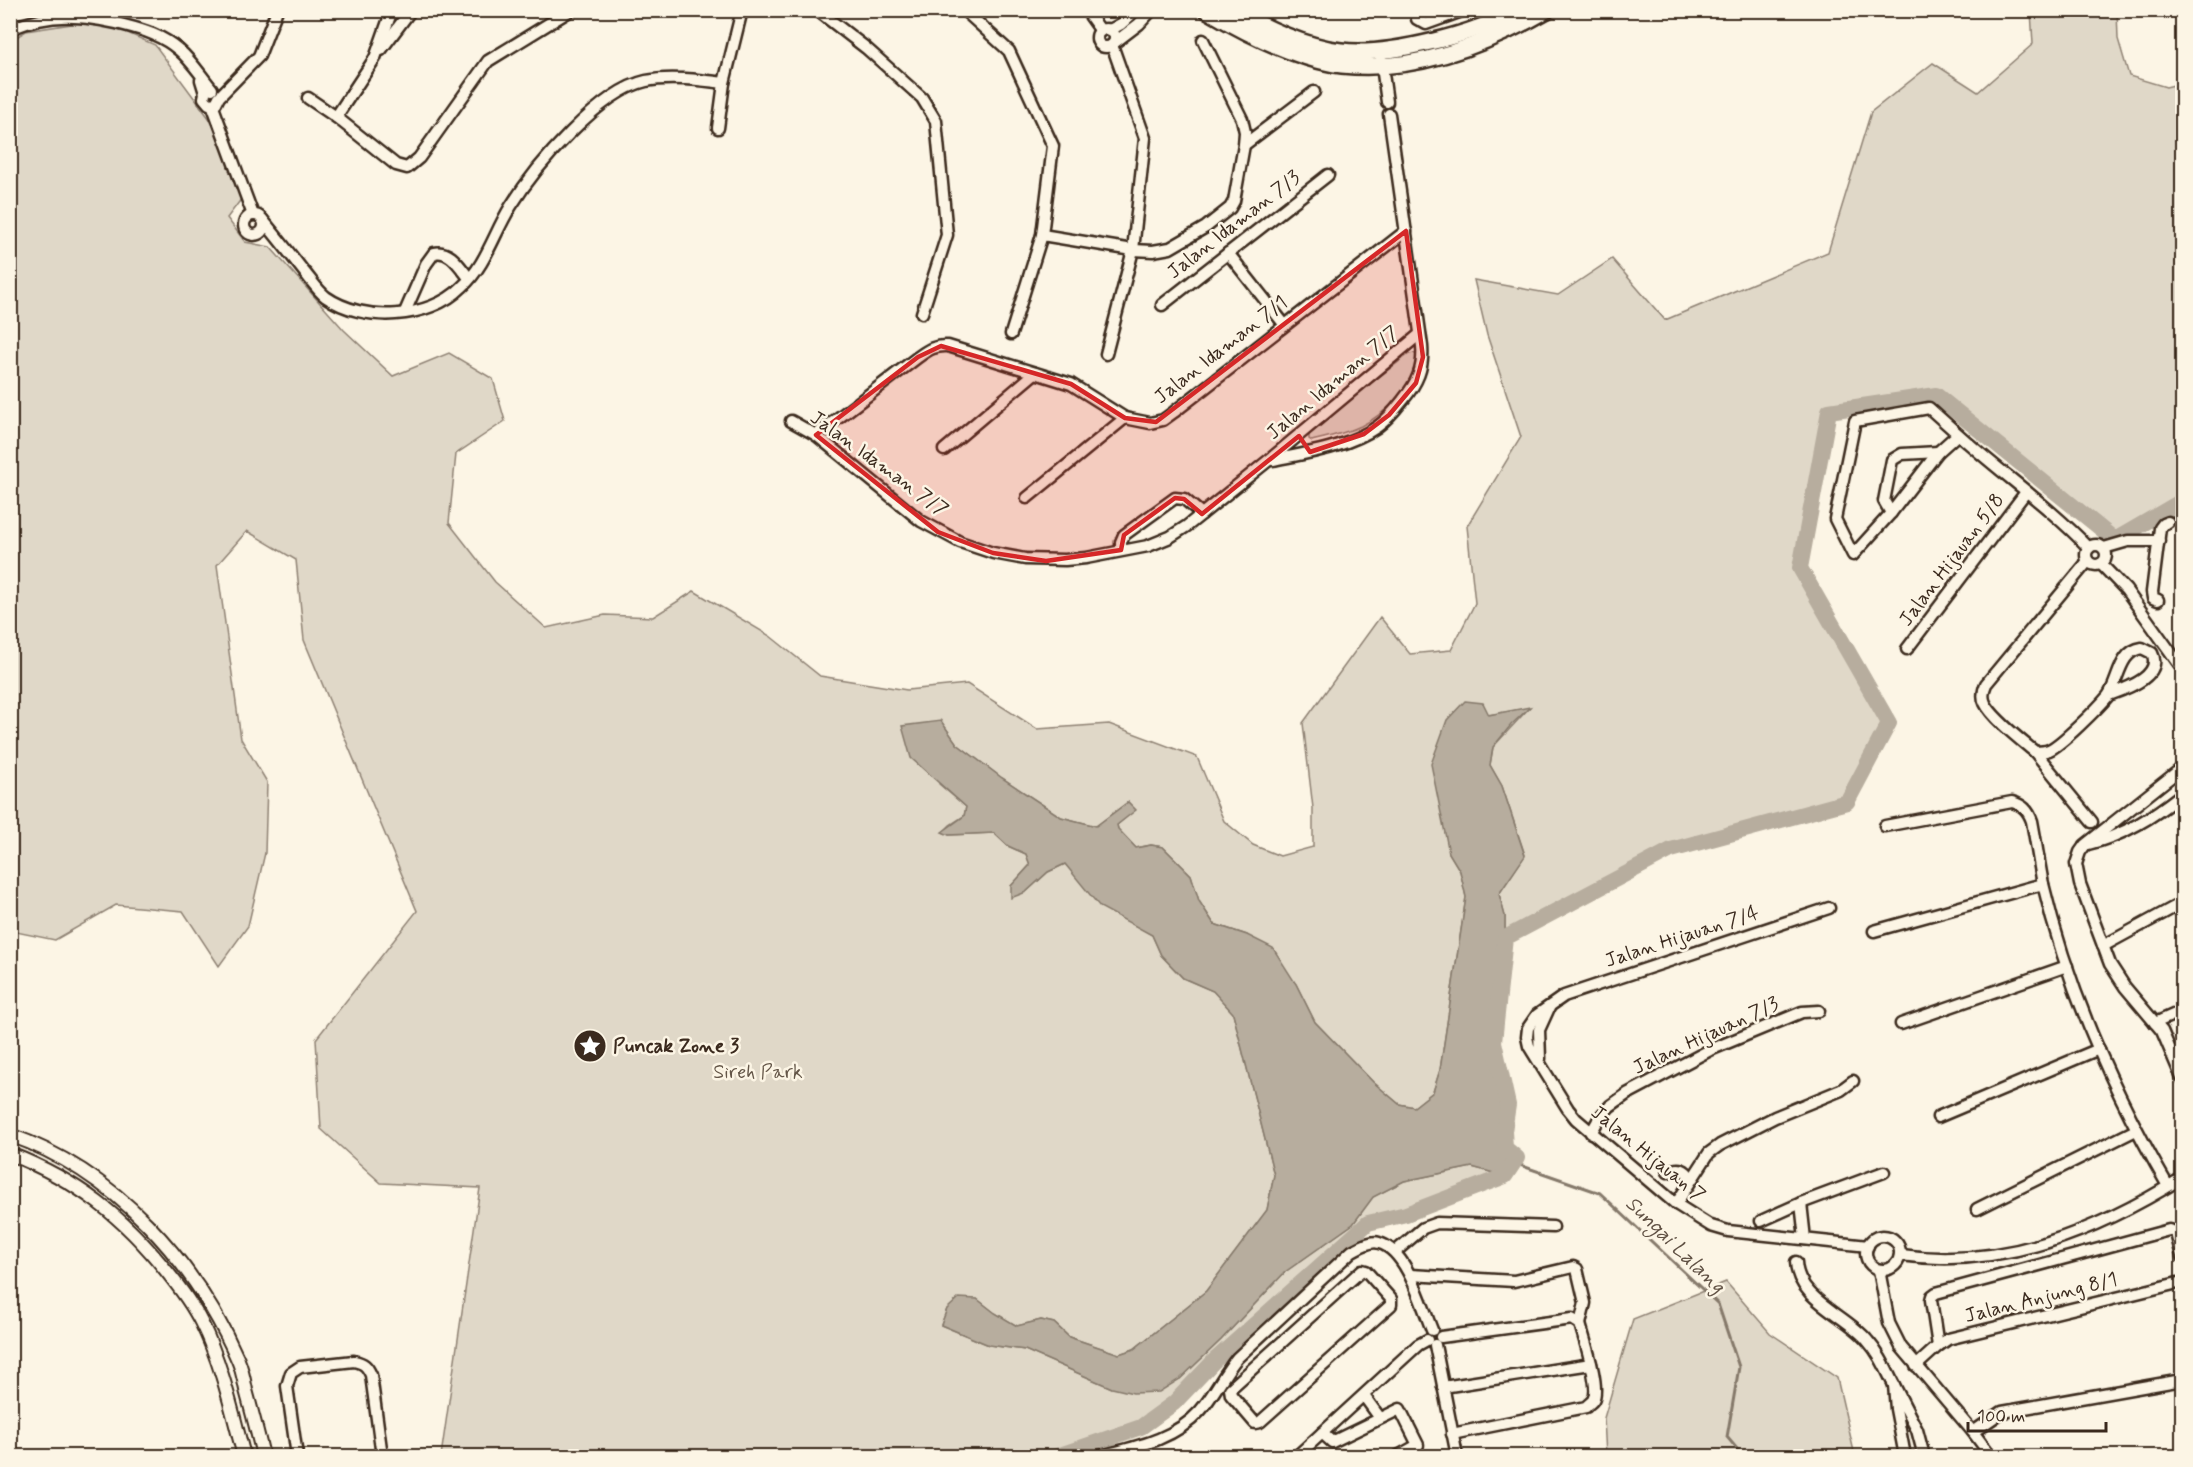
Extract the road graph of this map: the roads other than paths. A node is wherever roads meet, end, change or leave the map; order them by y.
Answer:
1 (277, 10) edge
2 (393, 10) edge
3 (411, 10) edge
4 (570, 10) edge
5 (742, 10) edge
6 (817, 10) edge
7 (964, 10) edge
8 (1086, 10) edge
9 (1136, 10) edge
10 (1152, 10) edge
11 (1207, 10) edge
12 (1234, 10) edge
13 (1416, 10) edge
14 (1465, 10) edge
15 (1517, 10) edge
16 (1547, 10) edge
17 (10, 29) edge
18 (1106, 30) junction
19 (1203, 40) dead end
20 (1113, 44) junction
21 (1380, 50) junction
22 (375, 58) junction
23 (1382, 65) junction
24 (724, 83) junction
25 (1314, 92) dead end
26 (213, 95) junction
27 (308, 98) dead end
28 (1387, 102) dead end
29 (1389, 114) dead end
30 (336, 117) junction
31 (718, 128) dead end
32 (1244, 146) junction
33 (1328, 175) dead end
34 (258, 217) junction
35 (1406, 231) junction
36 (252, 234) junction
37 (1041, 235) junction
38 (283, 245) junction
39 (1133, 250) junction
40 (1228, 253) junction
41 (469, 278) junction
42 (1162, 305) dead end
43 (405, 312) junction
44 (922, 313) dead end
45 (1284, 324) junction
46 (1011, 334) dead end
47 (1420, 334) junction
48 (1106, 354) dead end
49 (1035, 373) junction
50 (1125, 418) junction
51 (791, 422) dead end
52 (1300, 434) junction
53 (1958, 434) junction
54 (816, 435) junction
55 (944, 450) dead end
56 (1310, 452) junction
57 (1938, 452) junction
58 (1269, 460) junction
59 (2026, 492) junction
60 (1027, 498) dead end
61 (1891, 513) junction
62 (1202, 514) junction
63 (2168, 522) dead end
64 (2159, 540) junction
65 (2089, 548) junction
66 (2104, 548) junction
67 (1121, 550) junction
68 (2088, 561) junction
69 (2101, 564) junction
70 (2158, 600) dead end
71 (1907, 650) dead end
72 (2182, 668) edge
73 (2109, 694) junction
74 (2035, 752) junction
75 (2182, 768) edge
76 (2165, 782) junction
77 (2180, 796) edge
78 (2139, 802) junction
79 (2149, 819) junction
80 (2092, 822) dead end
81 (1885, 826) dead end
82 (2085, 845) junction
83 (2043, 884) junction
84 (2182, 903) edge
85 (1829, 908) dead end
86 (1874, 931) dead end
87 (2103, 946) junction
88 (2067, 966) junction
89 (1546, 1010) joint
90 (1819, 1011) dead end
91 (2182, 1011) edge
92 (2155, 1023) junction
93 (1901, 1024) dead end
94 (2099, 1049) junction
95 (2182, 1078) edge
96 (1853, 1081) dead end
97 (1938, 1117) dead end
98 (2136, 1130) junction
99 (1591, 1132) junction
100 (10, 1135) edge
101 (10, 1154) edge
102 (1668, 1172) dead end
103 (1884, 1172) dead end
104 (2182, 1178) edge
105 (1691, 1179) junction
106 (2168, 1186) junction
107 (1801, 1203) junction
108 (1676, 1204) junction
109 (1977, 1209) dead end
110 (1761, 1221) dead end
111 (1553, 1227) dead end
112 (1805, 1239) junction
113 (1868, 1246) junction
114 (1395, 1252) junction
115 (1901, 1255) junction
116 (2182, 1256) edge
117 (1796, 1262) dead end
118 (1879, 1270) junction
119 (1410, 1275) junction
120 (1325, 1276) junction
121 (2182, 1282) edge
122 (1338, 1290) junction
123 (1580, 1324) junction
124 (1433, 1338) junction
125 (1938, 1346) junction
126 (1245, 1351) junction
127 (1591, 1364) junction
128 (1256, 1365) junction
129 (1916, 1366) junction
130 (2182, 1380) edge
131 (1894, 1384) junction
132 (1443, 1387) junction
133 (1364, 1396) junction
134 (1380, 1418) junction
135 (1973, 1432) junction
136 (1322, 1433) junction
137 (1452, 1434) junction
138 (1122, 1453) edge
139 (244, 1456) edge
140 (263, 1456) edge
141 (297, 1456) edge
142 (382, 1456) edge
143 (1100, 1456) edge
144 (1297, 1456) edge
145 (1398, 1456) edge
146 (1457, 1456) edge
147 (1905, 1456) edge
148 (1924, 1456) edge
149 (1991, 1456) edge

1 - 26 street
2 - 22 street
3 - 22 street
4 - 30 street
5 - 24 street
6 - 44 street
7 - 37 street
8 - 18 street
9 - 18 street
10 - 20 street
11 - 23 main road
12 - 21 main road
13 - 14 street
15 - 21 main road
16 - 23 main road
17 - 26 street
18 - 20 street
18 - 20 street
19 - 32 street
20 - 39 street
21 - 23 street
22 - 30 street
23 - 28 street
24 - 31 street
24 - 41 street
25 - 32 street
26 - 34 street
27 - 30 street
29 - 35 street, Jalan Idaman 7/7
32 - 39 street
33 - 40 street, Jalan Idaman 7/3
34 - 36 street
34 - 36 street
34 - 38 street
35 - 45 street, Jalan Idaman 7/1
35 - 47 street, Jalan Idaman 7/7
36 - 38 street
37 - 39 street
37 - 46 street
38 - 43 street
39 - 48 street
40 - 42 street, Jalan Idaman 7/3
40 - 45 street
41 - 43 street
41 - 43 street
45 - 50 street, Jalan Idaman 7/1
47 - 52 street, Jalan Idaman 7/7
47 - 56 street, Jalan Idaman 7/7
49 - 50 street, Jalan Idaman 7/1
49 - 54 street, Jalan Idaman 7/1
49 - 55 street
50 - 60 street
51 - 54 street, Jalan Idaman 7/7
52 - 56 street
52 - 58 street, Jalan Idaman 7/7
53 - 57 street
53 - 59 street
53 - 61 street
54 - 67 street, Jalan Idaman 7/7
56 - 58 street, Jalan Idaman 7/7
57 - 61 street
57 - 61 street
58 - 62 street, Jalan Idaman 7/7
59 - 65 street
59 - 71 street, Jalan Hijauan 5/8
62 - 67 street, Jalan Idaman 7/7
62 - 67 street
63 - 64 street
64 - 66 street
64 - 70 street
65 - 66 street
65 - 68 street
66 - 69 street
68 - 69 street
68 - 74 street
69 - 72 street
73 - 73 street
73 - 74 street
74 - 80 street
75 - 76 street
76 - 77 street
76 - 78 street
77 - 79 street
78 - 79 street
78 - 82 street
79 - 82 street
81 - 83 street
82 - 87 street
83 - 86 street
83 - 88 street
84 - 87 street
85 - 89 street, Jalan Hijauan 7/4
87 - 92 street
88 - 93 street
88 - 94 street
89 - 99 street, Jalan Hijauan 7
90 - 99 street, Jalan Hijauan 7/3
91 - 92 street
92 - 95 street
94 - 97 street
94 - 98 street
96 - 105 street
98 - 106 street
98 - 109 street
99 - 108 street, Jalan Hijauan 7
100 - 140 street
101 - 139 street
102 - 105 street
103 - 107 street
104 - 106 street
105 - 108 street
106 - 115 street
107 - 110 street
107 - 112 street
108 - 112 street, Jalan Hijauan 7
111 - 114 street
112 - 113 street, Jalan Hijauan 7
113 - 115 street
113 - 118 street
114 - 119 street
114 - 120 street
115 - 118 street
116 - 125 street
117 - 131 street
118 - 129 street
119 - 123 street
119 - 124 street
120 - 122 street
120 - 126 street
121 - 125 street, Jalan Anjung 8/1
122 - 128 street
122 - 128 street
123 - 124 street
123 - 127 street
124 - 132 street
124 - 133 street
125 - 129 street, Jalan Anjung 8/1
126 - 128 street
126 - 138 street
127 - 132 street
127 - 137 street
129 - 135 street
130 - 135 street
131 - 147 street
131 - 148 street
132 - 137 street
133 - 134 street
133 - 136 street
134 - 136 street
134 - 145 street
135 - 149 street
136 - 144 street
137 - 146 street
138 - 143 street
141 - 142 street

